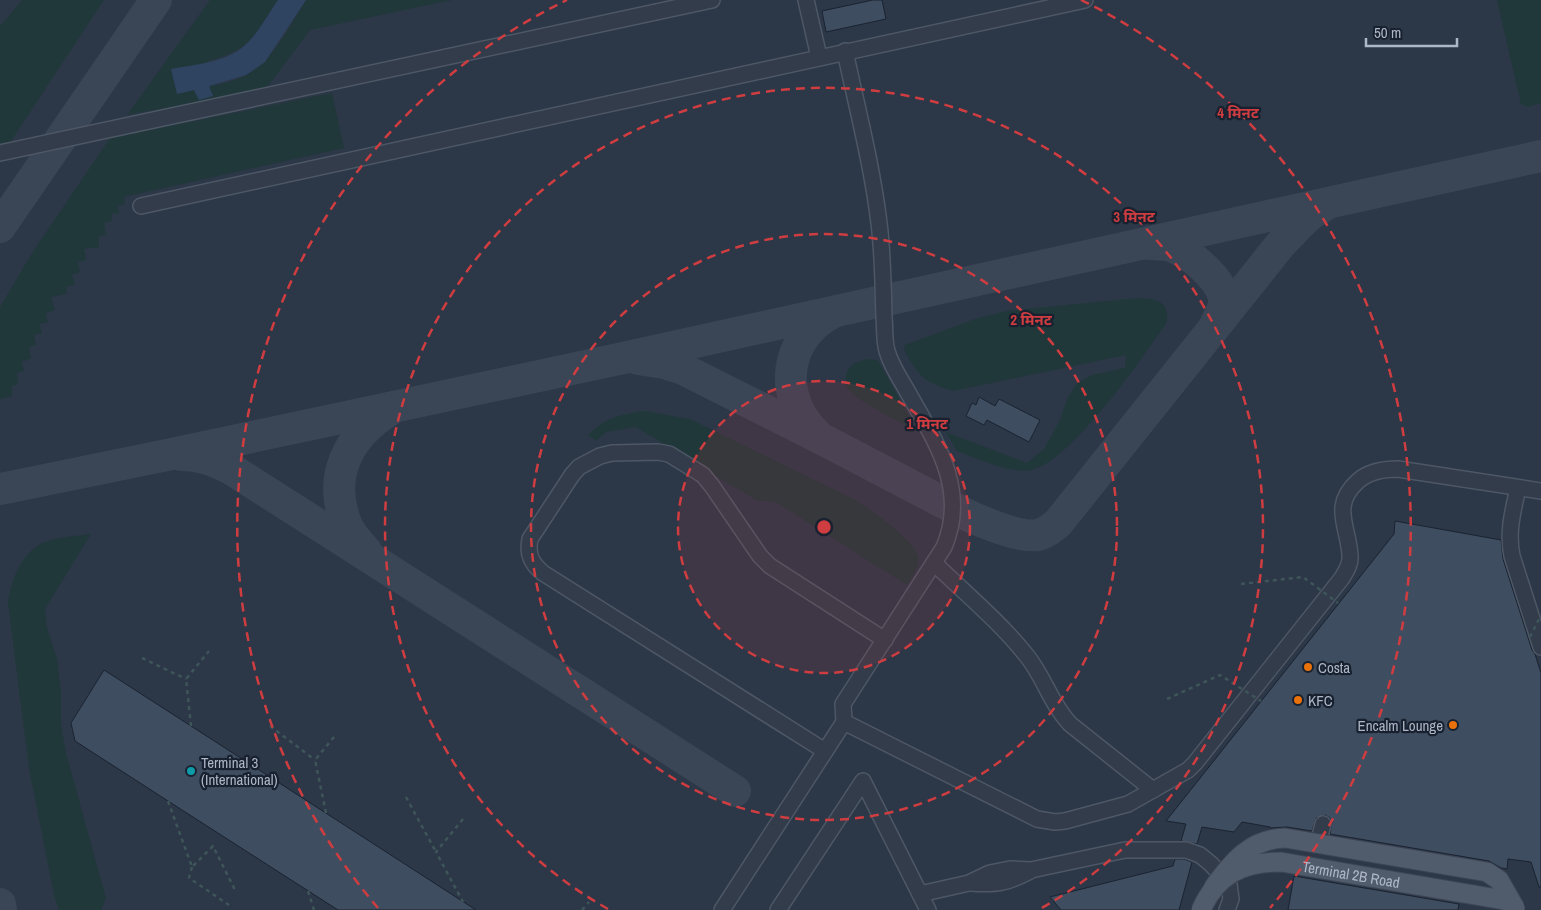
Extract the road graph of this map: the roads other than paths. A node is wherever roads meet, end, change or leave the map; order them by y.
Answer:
1 (712, 0) edge
2 (806, 0) edge
3 (1085, 0) edge
4 (845, 51) junction
5 (819, 57) junction
6 (0, 153) edge
7 (141, 206) dead end
8 (1518, 488) junction
9 (1541, 491) edge
10 (934, 563) junction
11 (885, 640) junction
12 (1535, 642) edge
13 (844, 722) junction
14 (824, 751) junction
15 (1153, 790) junction
16 (1323, 824) dead end
17 (1318, 844) junction
18 (1213, 888) junction
19 (920, 894) junction
20 (1516, 909) edge
21 (722, 910) edge
22 (778, 910) edge
23 (928, 910) edge
24 (1201, 910) edge
25 (1227, 910) edge

1 - 6 lane
2 - 5 lane
3 - 4 lane
4 - 5 lane
4 - 10 lane
5 - 7 lane
8 - 9 lane
8 - 12 lane
8 - 15 lane
10 - 11 lane
10 - 15 lane
11 - 13 lane
11 - 14 lane
13 - 14 lane
13 - 15 lane
14 - 21 lane
16 - 17 lane
17 - 18 main road, bridge
17 - 20 main road, bridge
18 - 20 main road, Terminal 2B Road, bridge
18 - 24 main road, Terminal 2B Road, bridge
19 - 22 lane
19 - 23 lane
19 - 25 lane

